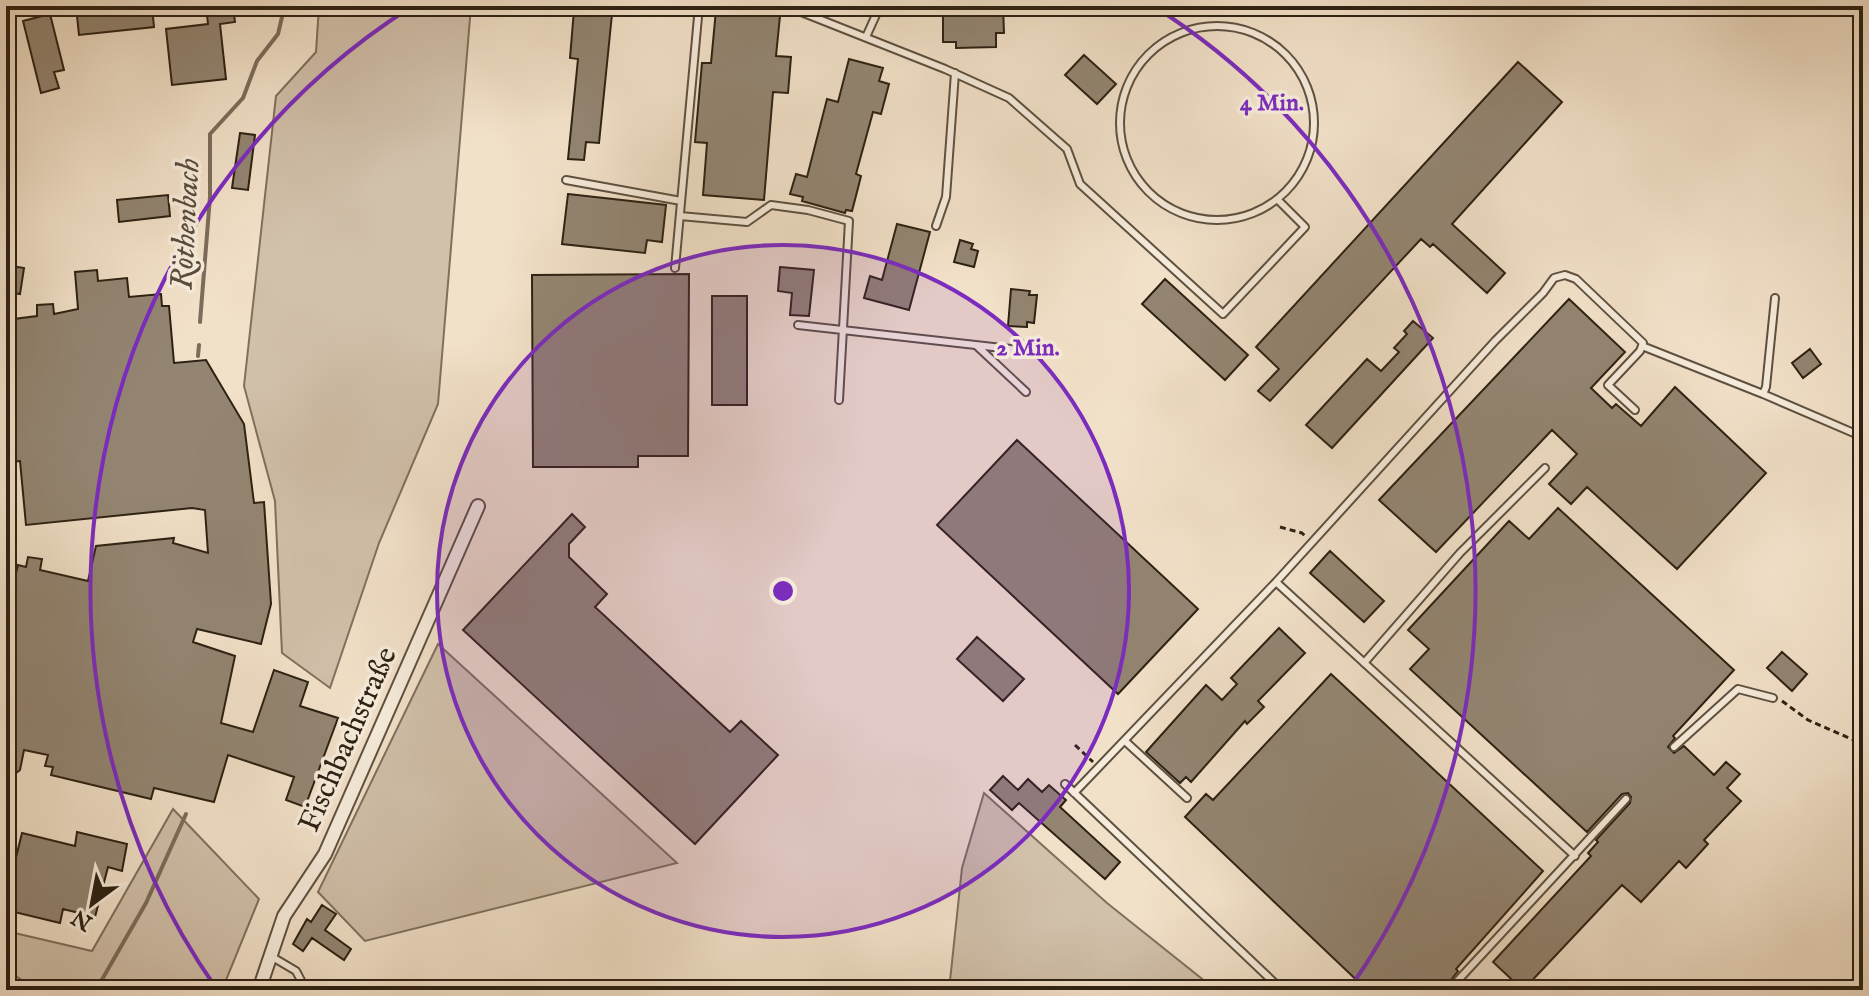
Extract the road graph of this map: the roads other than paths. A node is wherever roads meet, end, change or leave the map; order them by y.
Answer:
1 (699, 6) edge
2 (786, 6) edge
3 (880, 6) edge
4 (1404, 6) edge
5 (1440, 6) edge
6 (866, 37) junction
7 (955, 73) junction
8 (6, 109) edge
9 (6, 152) edge
10 (566, 180) dead end
11 (1278, 200) junction
12 (681, 201) junction
13 (680, 216) junction
14 (936, 226) dead end
15 (675, 268) dead end
16 (1775, 298) dead end
17 (798, 325) dead end
18 (843, 330) junction
19 (977, 346) junction
20 (1642, 346) junction
21 (1011, 349) dead end
22 (1026, 392) dead end
23 (1763, 394) junction
24 (839, 400) dead end
25 (1635, 410) dead end
26 (1863, 437) edge
27 (1545, 468) dead end
28 (478, 506) dead end
29 (1276, 582) junction
30 (1364, 663) junction
31 (1773, 698) road end
32 (1125, 741) junction
33 (1674, 747) dead end
34 (1065, 784) dead end
35 (1074, 793) junction
36 (1187, 798) dead end
37 (1626, 799) dead end
38 (1575, 856) junction
39 (269, 955) junction
40 (259, 990) edge
41 (306, 990) edge
42 (1282, 990) edge
43 (1449, 990) edge

1 - 12 lane
2 - 6 lane
3 - 6 lane
4 - 5 lane
6 - 7 lane
7 - 11 lane
7 - 14 lane
8 - 9 lane
10 - 12 lane
11 - 11 lane
12 - 13 lane
13 - 15 lane
13 - 18 lane
16 - 23 lane
17 - 18 lane
18 - 19 lane
18 - 24 lane
19 - 21 lane
19 - 22 lane
20 - 23 lane
20 - 25 lane
20 - 29 lane
23 - 26 lane
27 - 30 lane
28 - 39 street, Fischbachstraße
29 - 30 lane
29 - 32 lane
30 - 38 lane
31 - 33 lane
32 - 35 lane
32 - 36 lane
34 - 35 lane
35 - 42 lane
37 - 38 lane
38 - 43 lane
39 - 40 street, Fischbachstraße
39 - 41 lane

